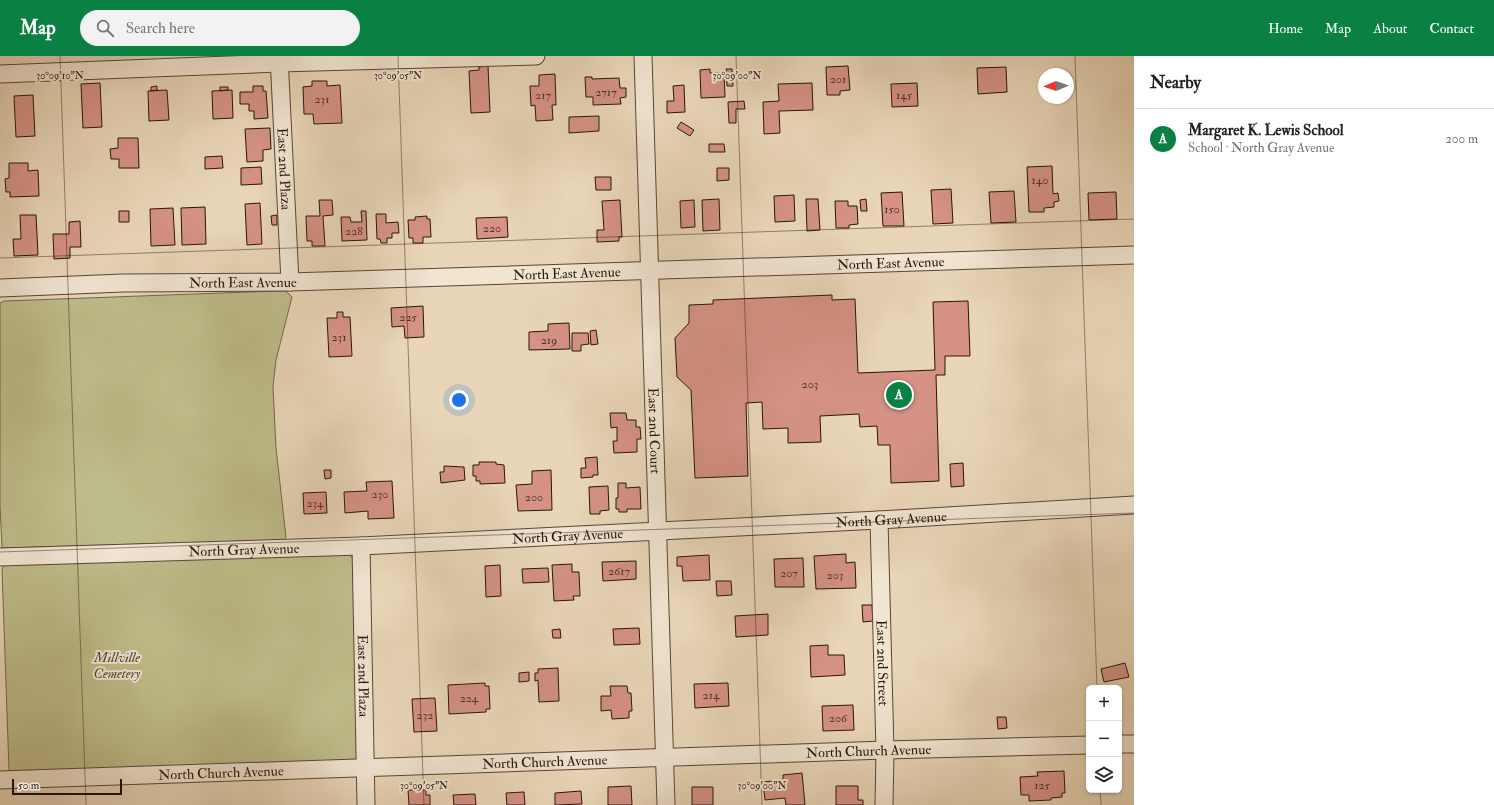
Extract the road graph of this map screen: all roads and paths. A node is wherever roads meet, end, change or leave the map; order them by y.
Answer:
1 (536, 56) edge
2 (643, 56) edge
3 (279, 59) edge
4 (0, 74) edge
5 (1134, 255) edge
6 (651, 271) junction
7 (290, 282) junction
8 (0, 288) edge
9 (1134, 505) edge
10 (880, 520) junction
11 (658, 530) junction
12 (361, 546) junction
13 (0, 557) edge
14 (1122, 744) edge
15 (1134, 744) edge
16 (1086, 745) edge
17 (885, 750) junction
18 (665, 758) junction
19 (365, 768) junction
20 (0, 780) edge
21 (366, 805) edge
22 (666, 805) edge
23 (884, 805) edge

1 - 3 street
2 - 6 street, East 2nd Court
3 - 4 street
3 - 7 street, East 2nd Plaza
5 - 6 street, North East Avenue
6 - 7 street, North East Avenue
6 - 11 street, East 2nd Court
7 - 8 street, North East Avenue
9 - 10 street, North Gray Avenue
10 - 11 street, North Gray Avenue
10 - 17 street, East 2nd Street
11 - 12 street, North Gray Avenue
11 - 18 street, East 2nd Court
12 - 13 street, North Gray Avenue
12 - 19 street, East 2nd Plaza
14 - 15 street
16 - 17 street, North Church Avenue
17 - 18 street, North Church Avenue
17 - 23 street, East 2nd Street
18 - 19 street, North Church Avenue
18 - 22 street, East 2nd Court
19 - 20 street, North Church Avenue
19 - 21 street, East 2nd Plaza

